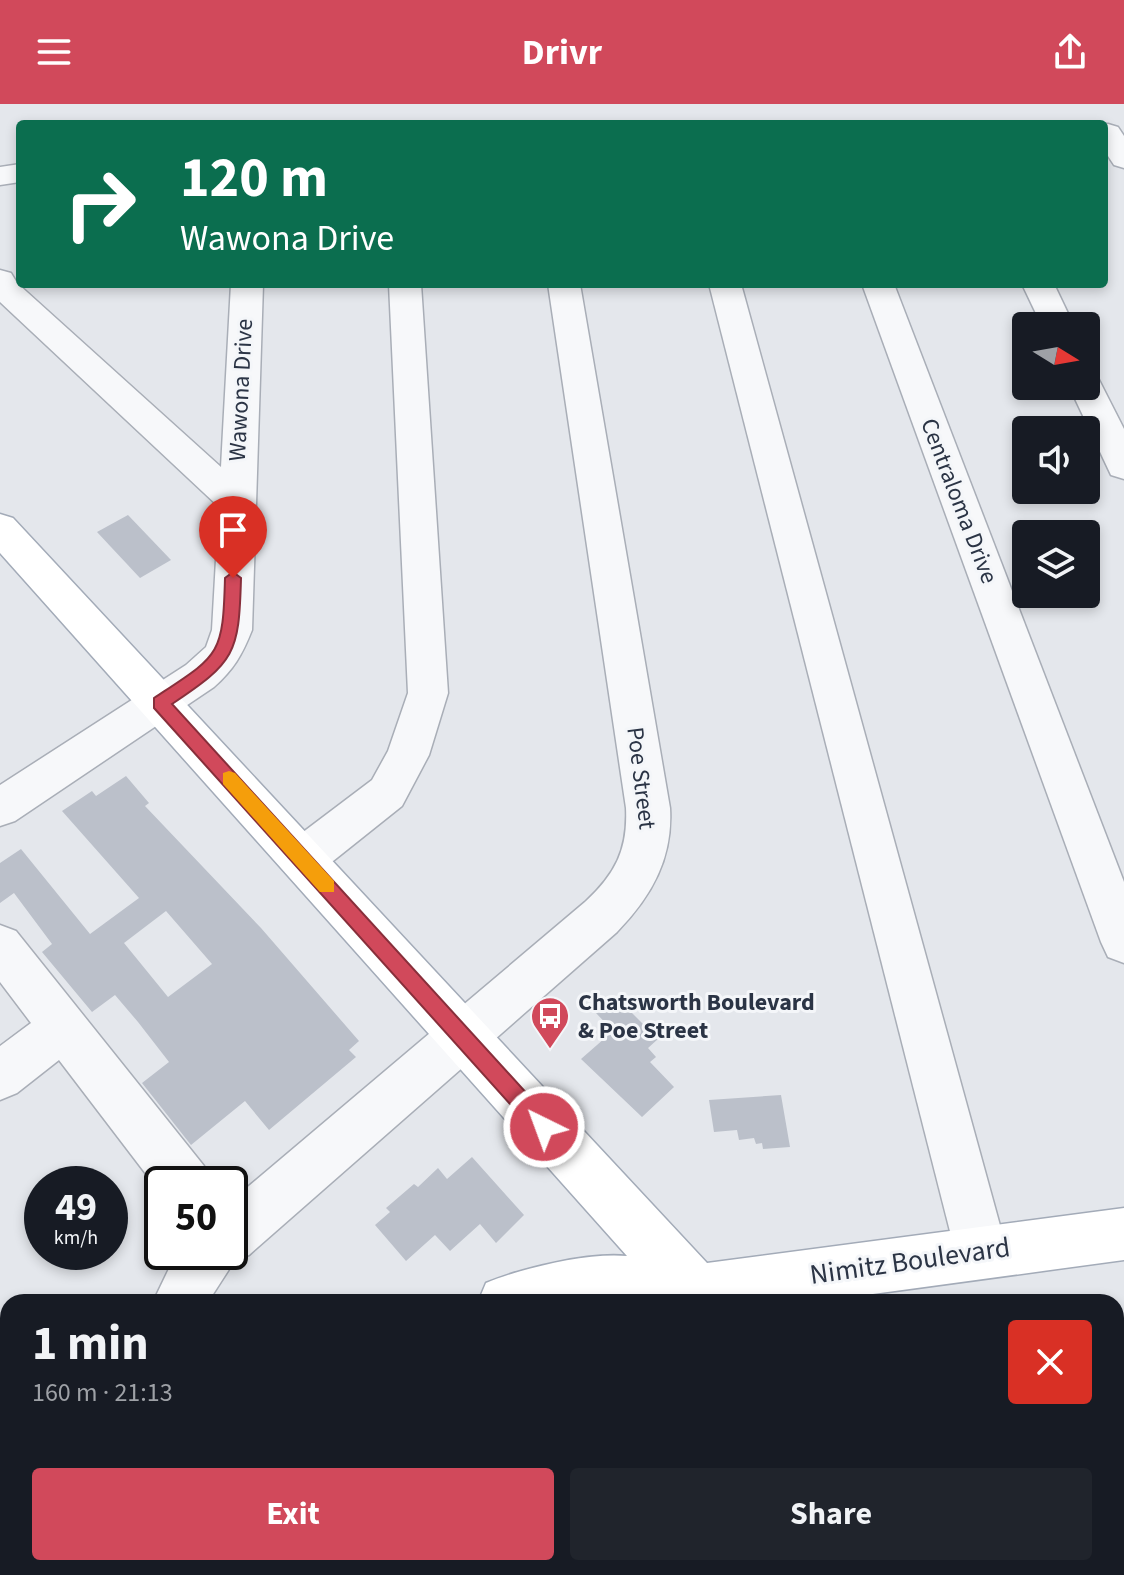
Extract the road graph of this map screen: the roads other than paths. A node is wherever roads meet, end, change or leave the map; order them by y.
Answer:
1 (1112, 132) edge
2 (1124, 159) edge
3 (16, 262) edge
4 (0, 278) edge
5 (247, 288) edge
6 (405, 288) edge
7 (565, 288) edge
8 (726, 288) edge
9 (879, 288) edge
10 (1040, 288) edge
11 (1051, 312) edge
12 (1093, 400) edge
13 (1124, 466) edge
14 (235, 501) junction
15 (0, 528) edge
16 (160, 703) junction
17 (0, 808) edge
18 (302, 859) junction
19 (1124, 942) edge
20 (0, 946) edge
21 (62, 1029) junction
22 (464, 1038) junction
23 (0, 1076) edge
24 (172, 1166) edge
25 (248, 1221) edge
26 (1124, 1234) edge
27 (981, 1251) junction
28 (197, 1270) edge
29 (184, 1294) edge
30 (545, 1294) edge
31 (676, 1294) edge
32 (693, 1294) edge
33 (721, 1294) edge

1 - 2 street
3 - 4 street
4 - 14 street
5 - 14 street, Wawona Drive
6 - 18 street
7 - 22 street, Poe Street
8 - 27 street
9 - 19 street, Centraloma Drive
10 - 11 street
12 - 13 street
14 - 16 street, Wawona Drive
15 - 16 main road
16 - 17 street, Wawona Drive
16 - 18 main road
18 - 22 main road
20 - 21 street
21 - 23 street
21 - 24 street
22 - 25 street, Poe Street
22 - 32 main road
26 - 27 main road, Nimitz Boulevard
27 - 33 main road, Nimitz Boulevard
28 - 29 street
30 - 31 main road, Nimitz Boulevard

